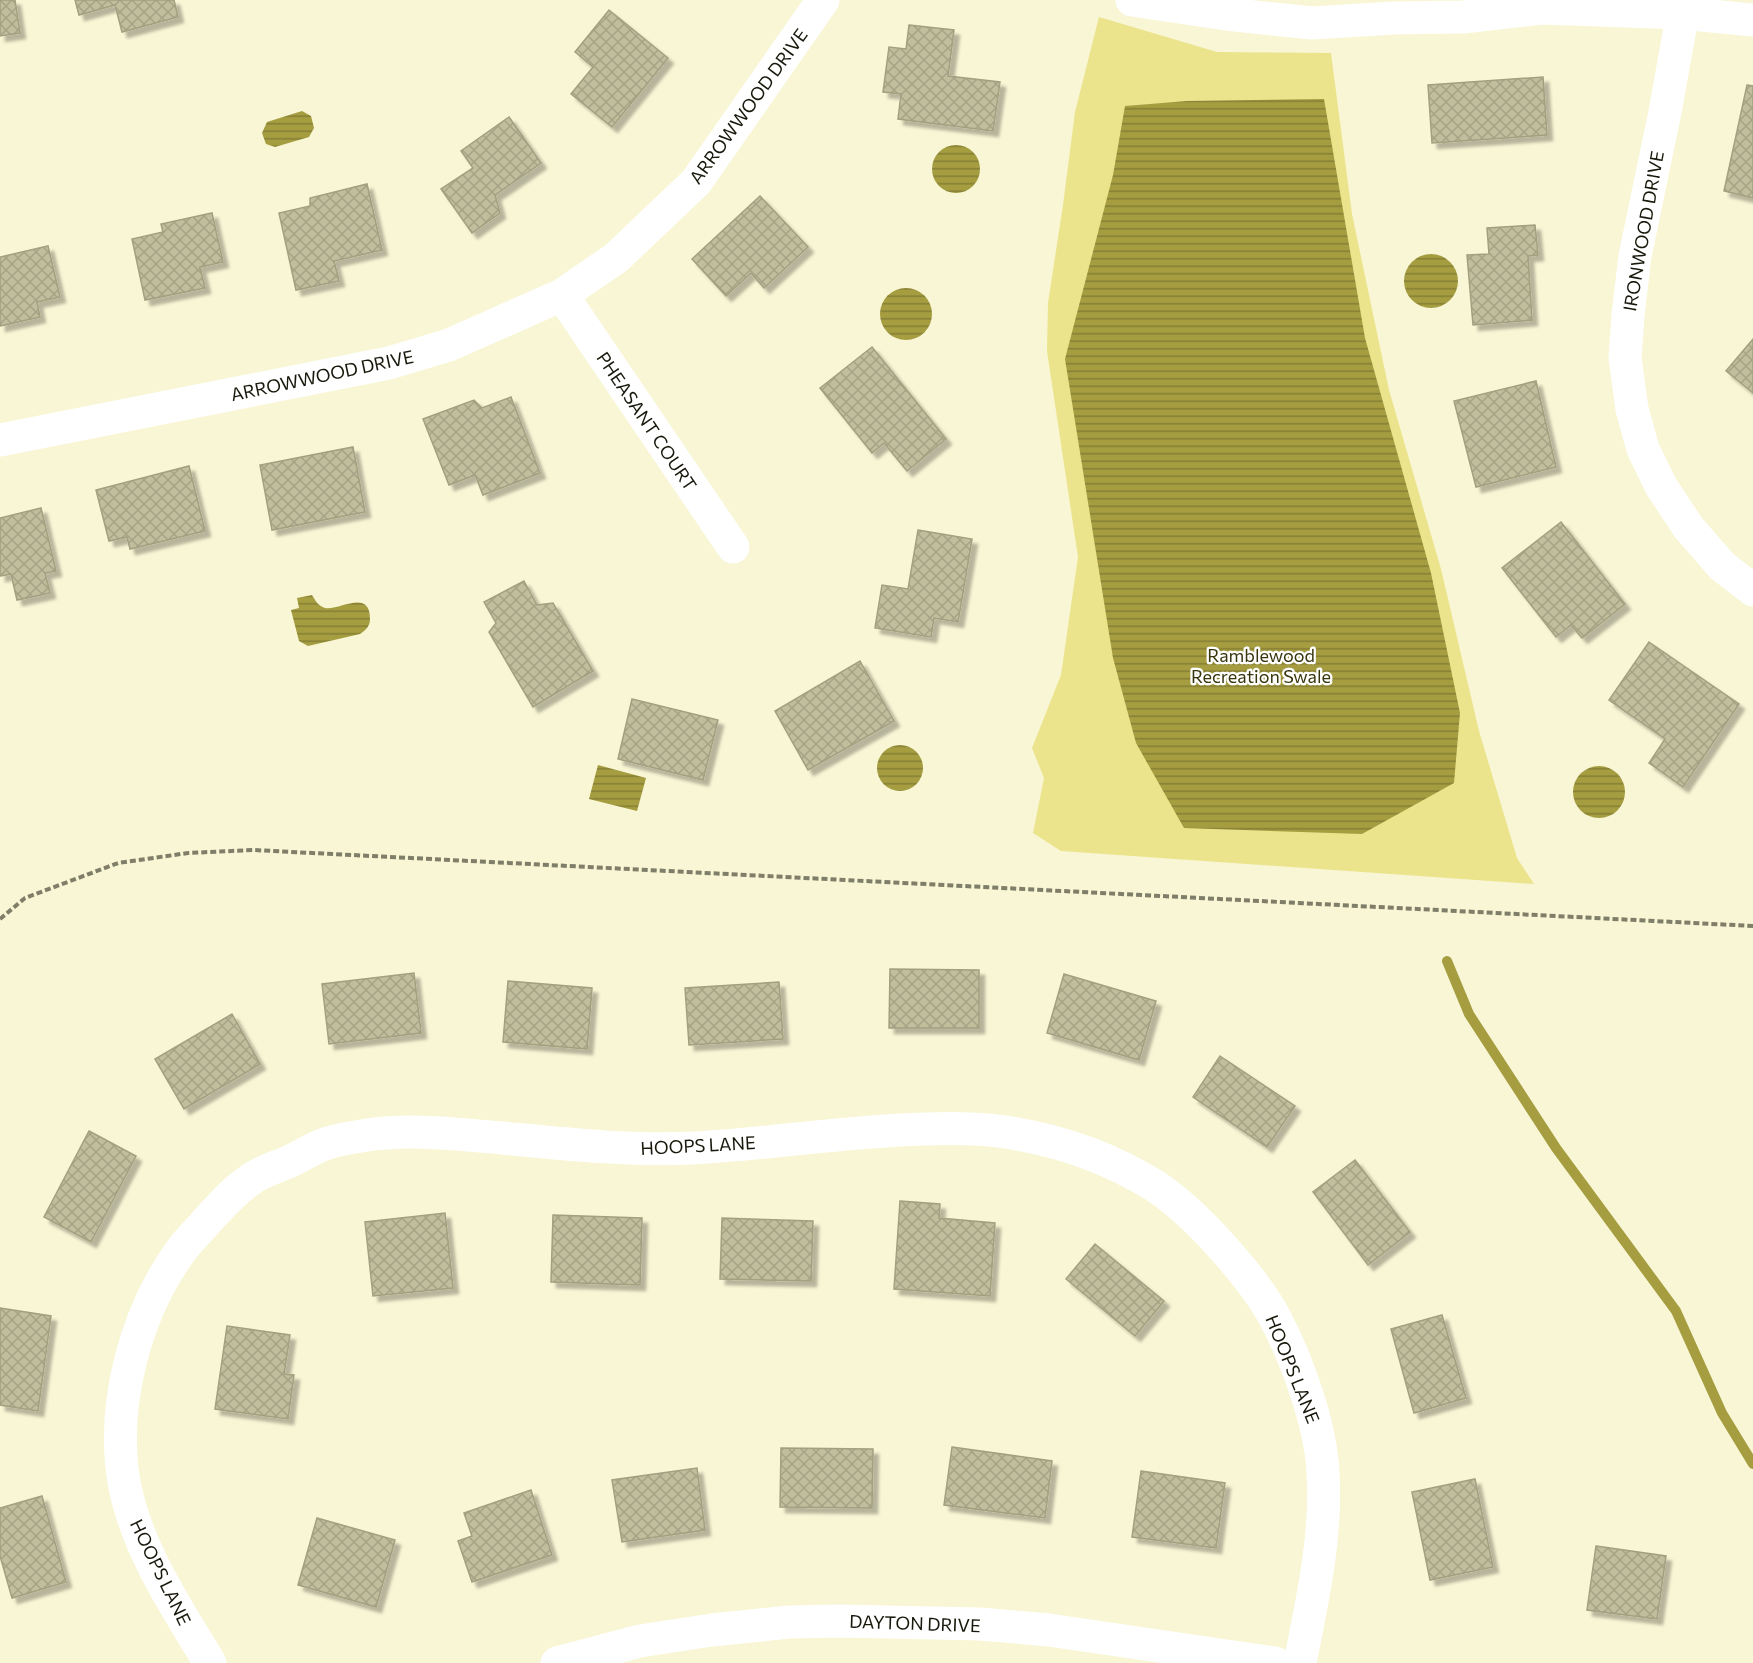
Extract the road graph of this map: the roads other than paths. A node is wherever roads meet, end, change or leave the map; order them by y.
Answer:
1 (823, 0) edge
2 (1132, 0) edge
3 (1683, 6) edge
4 (1753, 20) edge
5 (562, 295) junction
6 (0, 440) edge
7 (733, 547) dead end
8 (1753, 590) edge
9 (210, 1663) edge
10 (557, 1663) edge
11 (1275, 1663) edge
12 (1300, 1663) edge

1 - 5 street, ARROWWOOD DRIVE
2 - 3 street
3 - 4 street
3 - 8 street, IRONWOOD DRIVE
5 - 6 street, ARROWWOOD DRIVE
5 - 7 street, PHEASANT COURT
9 - 12 street, HOOPS LANE
10 - 11 street, DAYTON DRIVE

